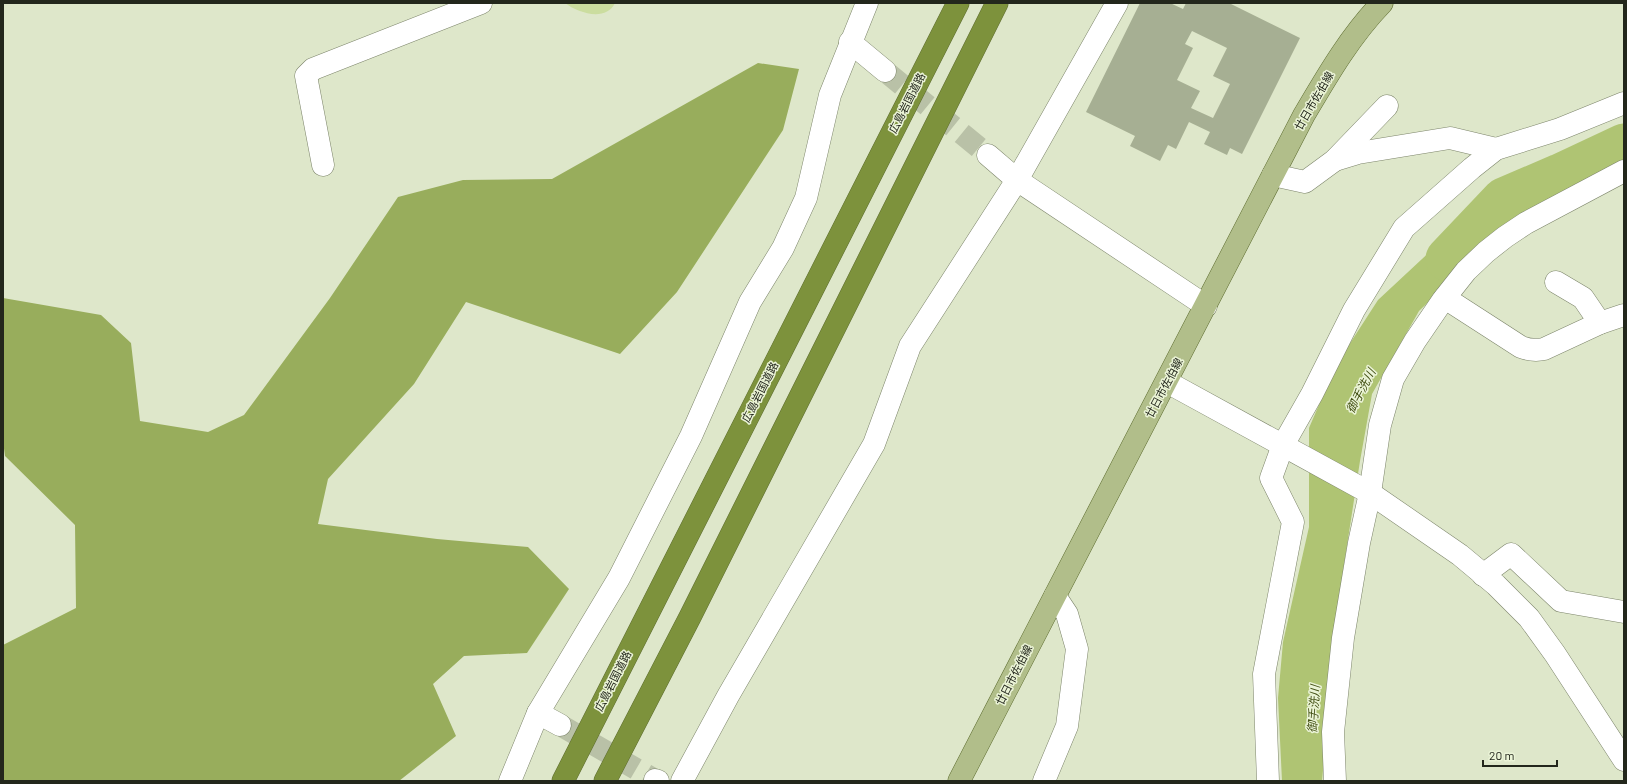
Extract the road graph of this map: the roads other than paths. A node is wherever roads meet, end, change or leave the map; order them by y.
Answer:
1 (482, 3) edge
2 (867, 3) edge
3 (958, 3) edge
4 (997, 3) edge
5 (1117, 3) edge
6 (1382, 3) edge
7 (850, 42) junction
8 (885, 71) tunnel mouth
9 (1624, 103) edge
10 (1387, 106) dead end
11 (1496, 149) junction
12 (988, 155) tunnel mouth
13 (1336, 160) junction
14 (323, 165) dead end
15 (1624, 170) edge
16 (1274, 175) junction
17 (1017, 180) junction
18 (1556, 282) dead end
19 (1445, 298) junction
20 (1206, 306) junction
21 (1624, 315) edge
22 (1600, 323) junction
23 (1167, 382) junction
24 (1290, 449) junction
25 (1362, 488) junction
26 (1483, 575) junction
27 (1055, 596) junction
28 (1624, 612) edge
29 (538, 713) junction
30 (560, 725) tunnel mouth
31 (1624, 760) edge
32 (510, 781) edge
33 (563, 781) edge
34 (605, 781) edge
35 (682, 781) edge
36 (959, 781) edge
37 (1044, 781) edge
38 (1268, 781) edge
39 (1335, 781) edge

1 - 14 street
2 - 7 street
3 - 33 highway, 広島岩国道路
4 - 34 highway
5 - 17 street
6 - 16 main road, 廿日市佐伯線
7 - 8 street
7 - 29 street
9 - 11 street
10 - 13 street
11 - 13 street
11 - 24 street
12 - 17 street
13 - 16 street
15 - 19 street
16 - 20 main road, 廿日市佐伯線
17 - 20 street
17 - 35 street
18 - 22 street
19 - 22 street
19 - 25 street
20 - 23 main road, 廿日市佐伯線
21 - 22 street
23 - 24 street
23 - 27 main road, 廿日市佐伯線
24 - 25 street
24 - 38 street
25 - 26 street
25 - 39 street
26 - 28 street
26 - 31 street
27 - 36 main road, 廿日市佐伯線
27 - 37 street
29 - 30 street
29 - 32 street

